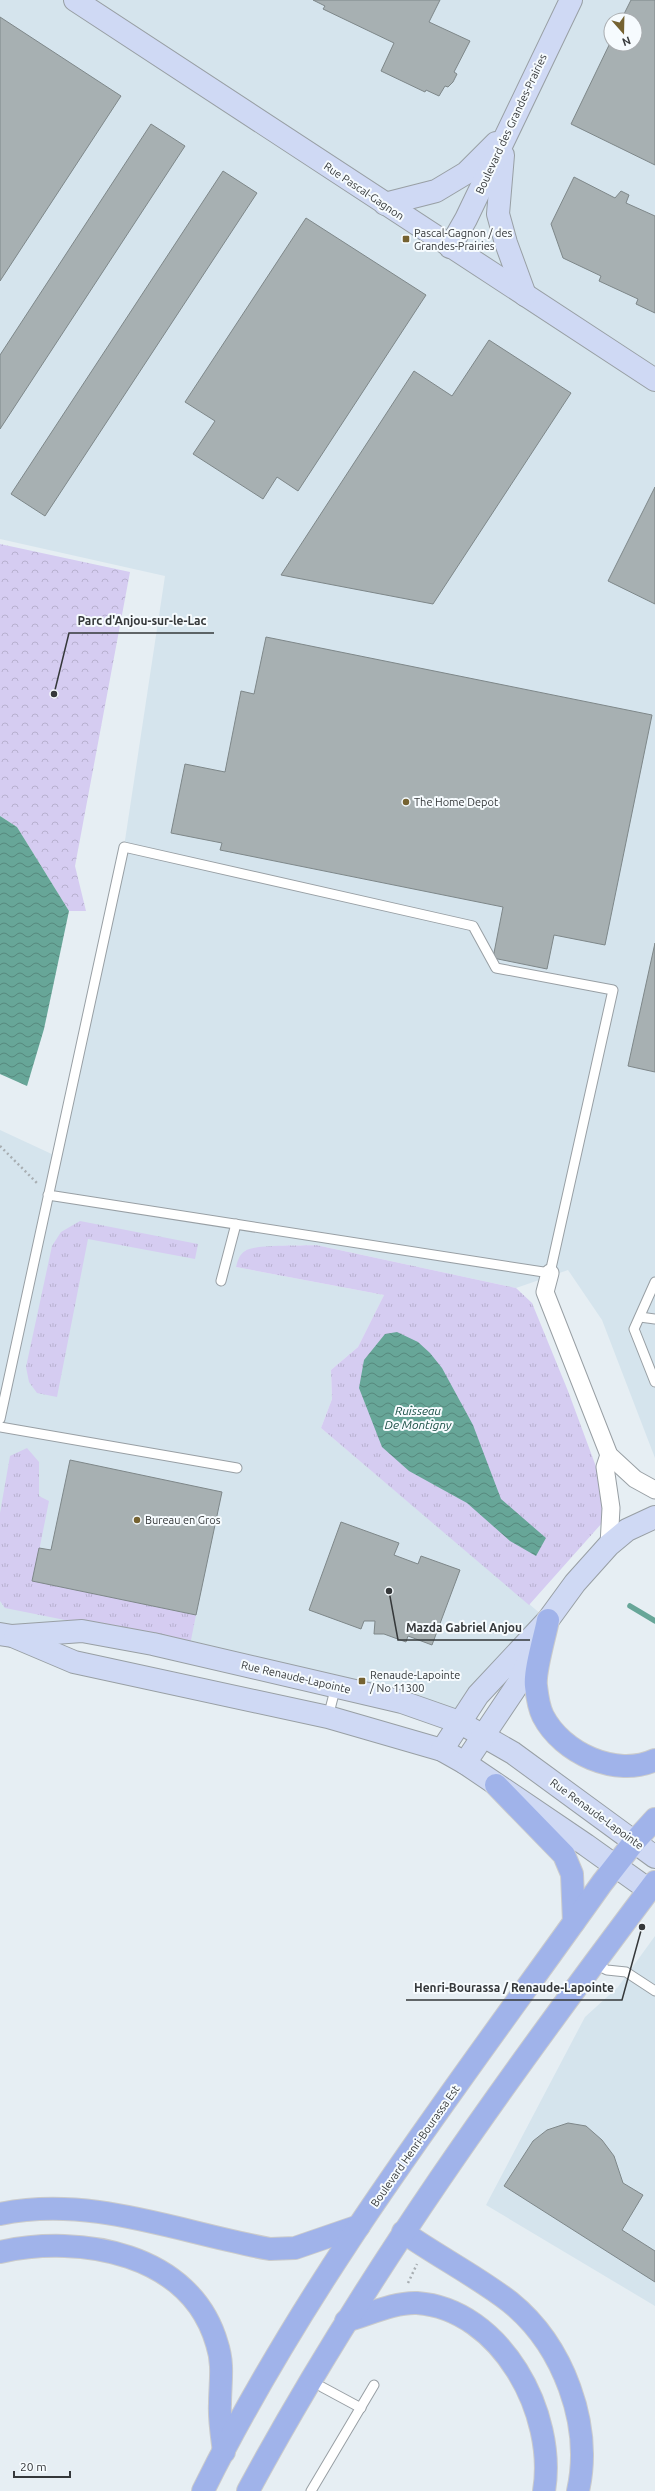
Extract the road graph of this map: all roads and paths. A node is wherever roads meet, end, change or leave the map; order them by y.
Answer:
1 (75, 0) edge
2 (571, 0) edge
3 (506, 134) junction
4 (385, 204) junction
5 (450, 247) junction
6 (526, 295) junction
7 (655, 380) edge
8 (0, 1146) edge
9 (48, 1195) junction
10 (236, 1224) junction
11 (550, 1273) junction
12 (221, 1280) dead end
13 (655, 1282) edge
14 (640, 1317) junction
15 (655, 1319) edge
16 (655, 1382) edge
17 (0, 1419) edge
18 (0, 1427) edge
19 (608, 1455) junction
20 (236, 1468) dead end
21 (655, 1490) edge
22 (655, 1517) edge
23 (609, 1545) junction
24 (548, 1620) junction
25 (6, 1635) edge
26 (336, 1686) junction
27 (328, 1717) junction
28 (459, 1722) junction
29 (484, 1736) junction
30 (442, 1750) junction
31 (655, 1760) edge
32 (465, 1763) junction
33 (496, 1785) junction
34 (655, 1819) edge
35 (634, 1842) junction
36 (655, 1857) edge
37 (616, 1866) junction
38 (653, 1890) edge
39 (574, 1922) junction
40 (595, 1964) junction
41 (655, 1991) edge
42 (0, 2214) edge
43 (359, 2226) junction
44 (403, 2232) junction
45 (0, 2252) edge
46 (418, 2262) dead end
47 (405, 2288) dead end
48 (346, 2321) junction
49 (374, 2386) dead end
50 (322, 2387) dead end
51 (361, 2408) junction
52 (224, 2452) junction
53 (203, 2491) edge
54 (248, 2491) edge
55 (311, 2491) edge
56 (544, 2491) edge
57 (578, 2491) edge

1 - 4 street, Rue Pascal-Gagnon
2 - 3 street, Boulevard des Grandes-Prairies
3 - 4 street
3 - 5 street, Boulevard des Grandes-Prairies
3 - 6 street
4 - 5 street, Rue Pascal-Gagnon
5 - 6 street, Rue Pascal-Gagnon
6 - 7 street, Rue Pascal-Gagnon
8 - 9 path
9 - 10 lane
9 - 11 lane
9 - 17 lane
10 - 11 lane
10 - 12 lane
11 - 19 street
13 - 14 lane
14 - 15 lane
14 - 16 lane
18 - 20 lane
19 - 21 street
19 - 23 street
22 - 23 street
23 - 24 street
24 - 28 street
24 - 29 street
24 - 31 main road
25 - 26 street, Rue Renaude-Lapointe
25 - 27 street, Rue Renaude-Lapointe
26 - 27 lane
26 - 28 street, Rue Renaude-Lapointe
27 - 30 street, Rue Renaude-Lapointe
28 - 29 street, Rue Renaude-Lapointe
28 - 30 street
29 - 32 street
29 - 35 street, Rue Renaude-Lapointe
30 - 32 street, Rue Renaude-Lapointe
32 - 33 street, Rue Renaude-Lapointe
33 - 37 street, Rue Renaude-Lapointe
33 - 39 main road
34 - 35 main road, Boulevard Henri-Bourassa Est
35 - 36 street, Rue Renaude-Lapointe
35 - 37 main road, Boulevard Henri-Bourassa Est
37 - 38 street, Rue Renaude-Lapointe
37 - 39 main road, Boulevard Henri-Bourassa Est
38 - 40 main road
39 - 43 main road, Boulevard Henri-Bourassa Est
40 - 41 lane
40 - 44 main road
42 - 43 main road
43 - 52 main road, Boulevard Henri-Bourassa Est
44 - 48 main road
44 - 57 main road
45 - 52 main road
46 - 47 path
48 - 54 main road
48 - 56 main road
49 - 51 lane
50 - 51 lane
51 - 55 lane
52 - 53 main road, Boulevard Henri-Bourassa Est

